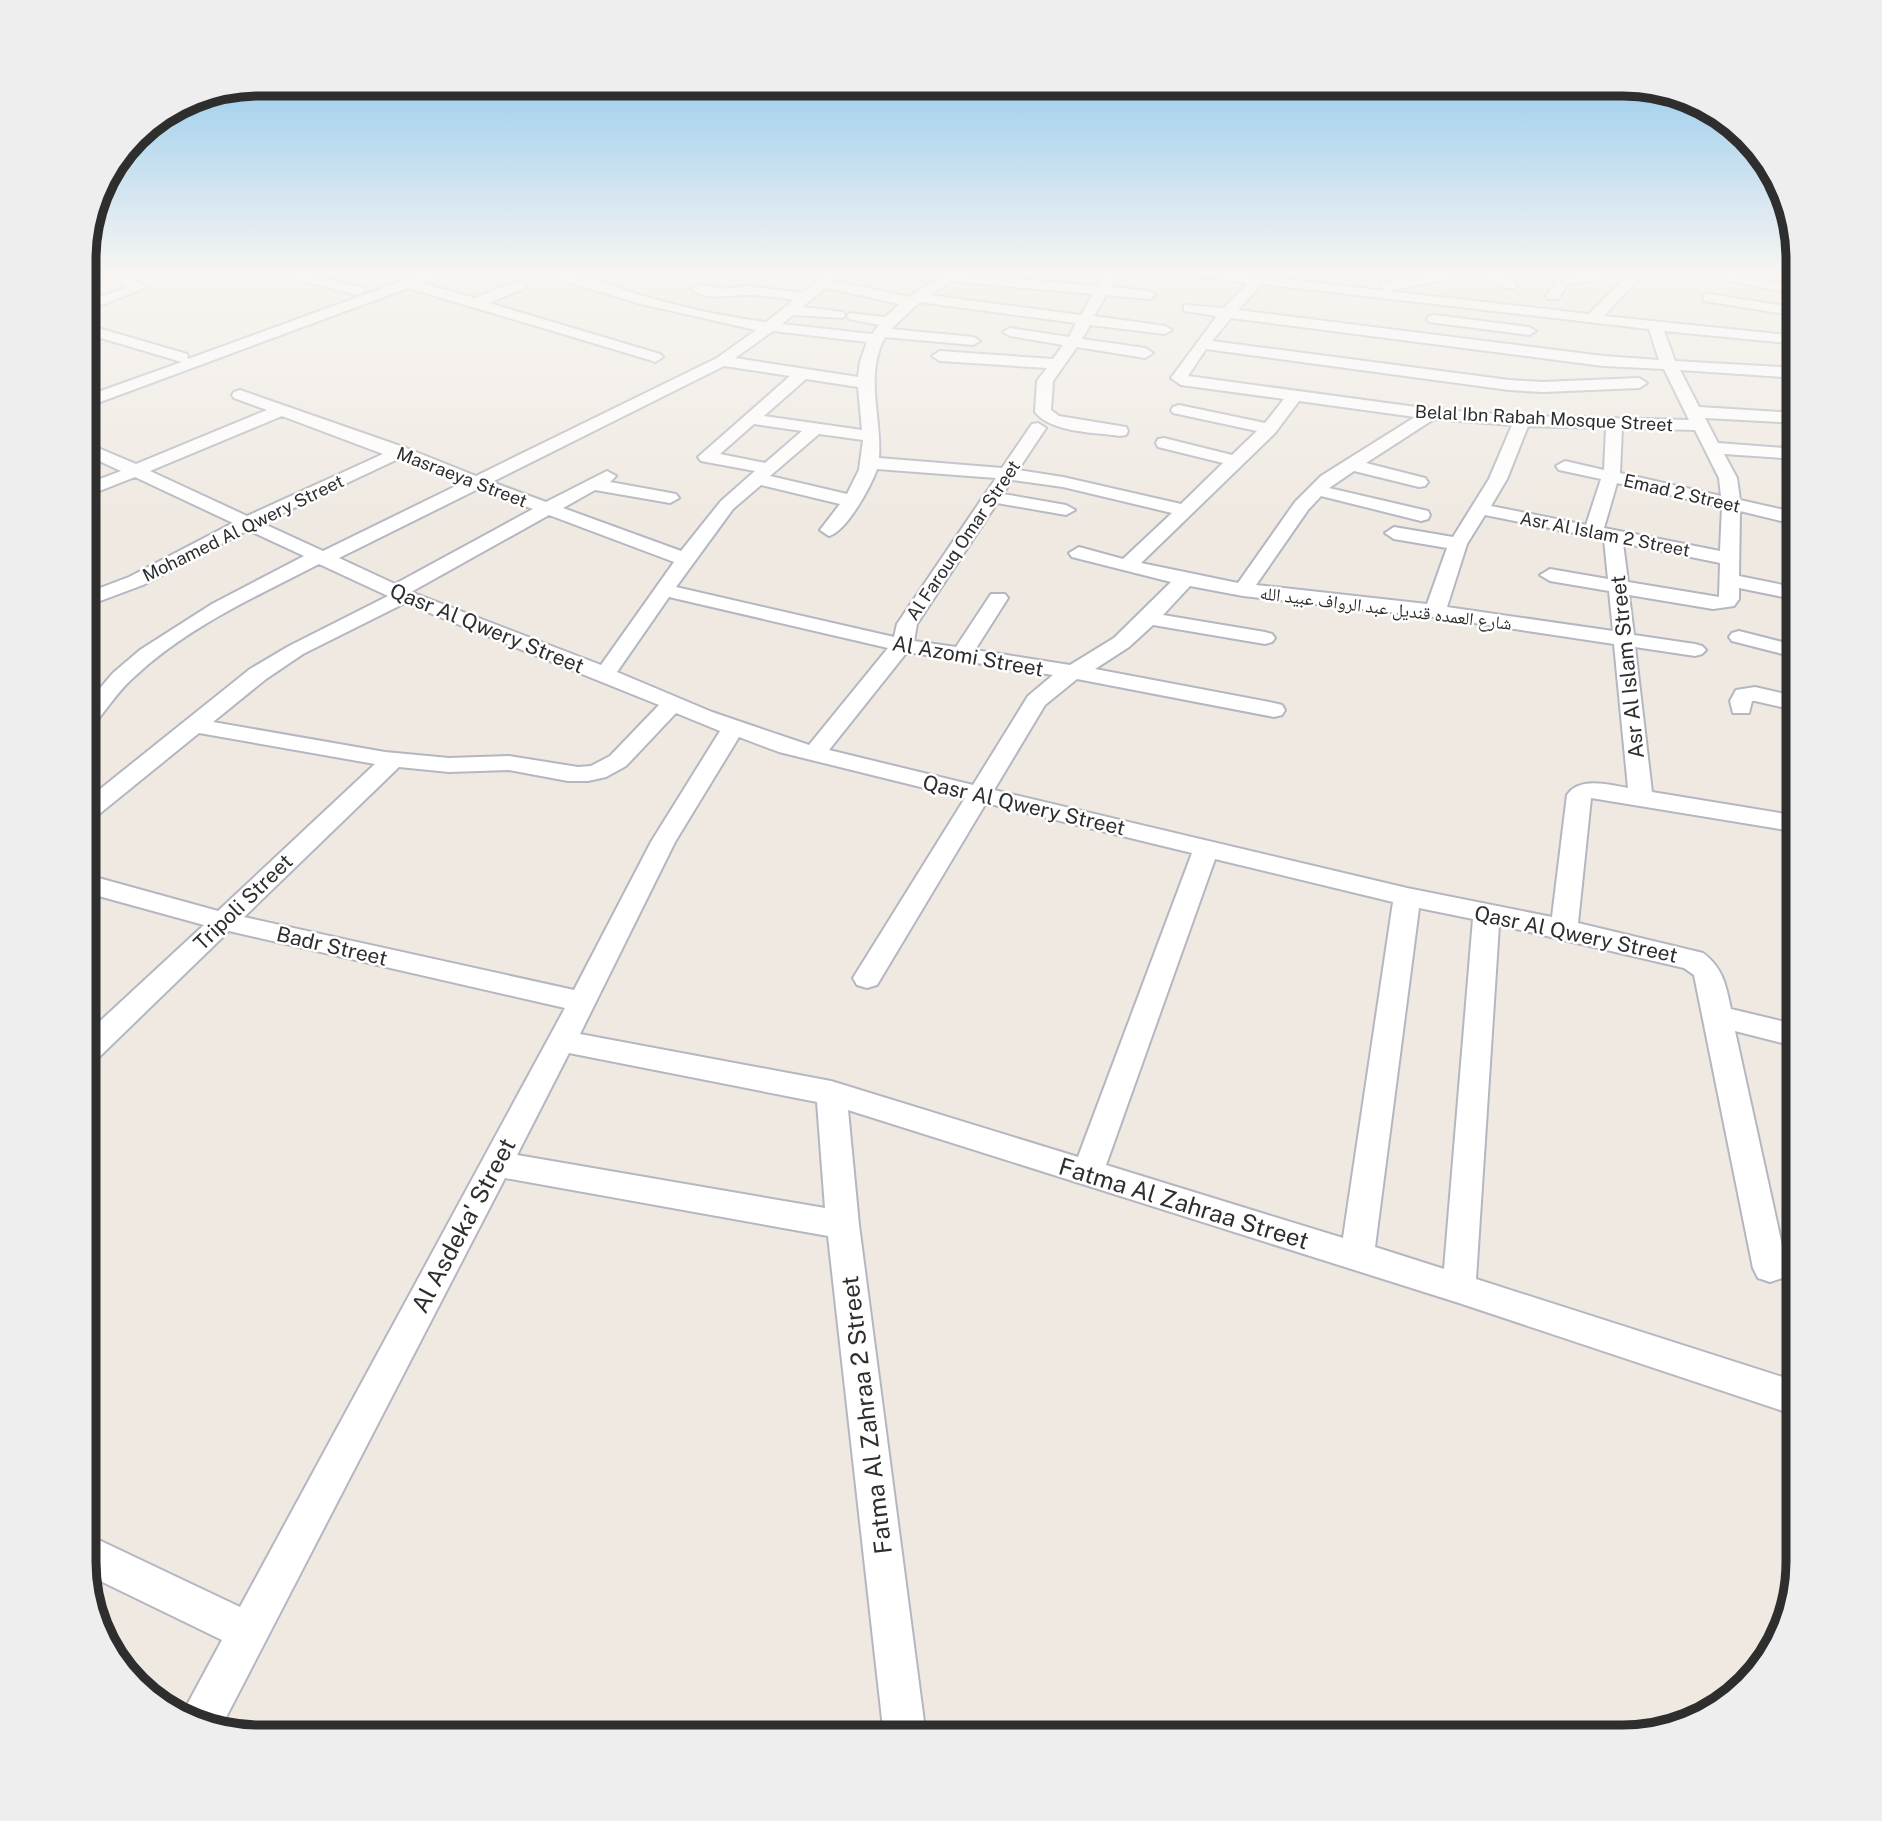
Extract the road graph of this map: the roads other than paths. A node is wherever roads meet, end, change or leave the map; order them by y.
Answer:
1 (175, 355) edge
2 (187, 355) edge
3 (208, 355) edge
4 (648, 355) edge
5 (730, 355) edge
6 (874, 355) edge
7 (1063, 355) edge
8 (1195, 355) edge
9 (1423, 355) joint
10 (1652, 355) edge
11 (1665, 355) edge
12 (940, 356) dead end
13 (182, 357) junction
14 (655, 357) dead end
15 (1666, 358) junction
16 (722, 361) junction
17 (1056, 364) junction
18 (1786, 372) edge
19 (802, 374) junction
20 (864, 383) junction
21 (1639, 383) dead end
22 (97, 388) edge
23 (240, 395) dead end
24 (1294, 397) junction
25 (97, 398) edge
26 (282, 410) junction
27 (1179, 410) dead end
28 (1431, 414) junction
29 (1786, 418) edge
30 (751, 419) junction
31 (1697, 419) junction
32 (1522, 421) junction
33 (1614, 423) junction
34 (1038, 428) dead end
35 (814, 429) junction
36 (1269, 429) junction
37 (1120, 430) dead end
38 (872, 436) junction
39 (1164, 443) dead end
40 (1714, 449) junction
41 (400, 452) junction
42 (97, 453) edge
43 (1786, 453) edge
44 (1235, 461) junction
45 (870, 463) junction
46 (1349, 464) junction
47 (1565, 466) dead end
48 (137, 470) junction
49 (765, 474) junction
50 (1007, 474) junction
51 (1610, 476) junction
52 (600, 480) joint
53 (478, 482) junction
54 (1419, 482) dead end
55 (97, 487) edge
56 (1317, 490) junction
57 (992, 497) junction
58 (670, 498) dead end
59 (852, 501) junction
60 (1731, 504) junction
61 (1480, 509) junction
62 (546, 510) junction
63 (1066, 510) dead end
64 (1184, 510) junction
65 (1421, 515) dead end
66 (1786, 516) edge
67 (249, 522) junction
68 (829, 530) dead end
69 (1394, 533) dead end
70 (1603, 534) junction
71 (1458, 544) junction
72 (1079, 553) dead end
73 (321, 557) junction
74 (684, 559) junction
75 (1730, 559) junction
76 (1127, 566) junction
77 (1550, 575) dead end
78 (1185, 579) junction
79 (1728, 580) junction
80 (1618, 587) junction
81 (664, 590) junction
82 (1242, 590) junction
83 (1786, 592) edge
84 (400, 594) junction
85 (97, 596) edge
86 (998, 598) dead end
87 (1435, 611) junction
88 (1147, 618) junction
89 (1739, 637) dead end
90 (1265, 638) dead end
91 (1623, 639) junction
92 (902, 645) junction
93 (1786, 649) edge
94 (1695, 650) dead end
95 (963, 653) junction
96 (1067, 673) junction
97 (605, 674) junction
98 (1786, 701) edge
99 (673, 704) junction
100 (97, 707) edge
101 (1741, 708) dead end
102 (1274, 710) dead end
103 (195, 725) junction
104 (733, 729) junction
105 (815, 753) junction
106 (394, 759) junction
107 (981, 795) junction
108 (1642, 798) junction
109 (97, 804) edge
110 (1786, 822) edge
111 (1206, 849) junction
112 (97, 886) edge
113 (1407, 897) junction
114 (1487, 914) junction
115 (223, 921) junction
116 (1564, 929) junction
117 (867, 978) dead end
118 (582, 1002) junction
119 (1718, 1016) junction
120 (1786, 1033) edge
121 (96, 1038) edge
122 (561, 1041) junction
123 (831, 1093) junction
124 (495, 1164) junction
125 (1087, 1174) junction
126 (844, 1226) junction
127 (1357, 1257) junction
128 (1770, 1268) dead end
129 (1459, 1289) junction
130 (1786, 1395) edge
131 (96, 1558) edge
132 (248, 1632) junction
133 (204, 1715) edge
134 (904, 1725) edge

1 - 13 street
2 - 13 street
3 - 25 street
4 - 14 street
5 - 16 street
6 - 20 street
7 - 17 street
8 - 24 street, Belal Ibn Rabah Mosque Street
9 - 15 street
9 - 21 street
10 - 15 street
11 - 15 street
12 - 17 street
13 - 22 street
15 - 18 street
15 - 31 street
16 - 19 street
16 - 53 street
17 - 37 street
19 - 20 street
19 - 30 street
20 - 38 street
23 - 26 street, Masraeya Street
24 - 28 street, Belal Ibn Rabah Mosque Street
24 - 36 street
26 - 41 street, Masraeya Street
26 - 48 street
27 - 36 street
28 - 32 street, Belal Ibn Rabah Mosque Street
28 - 46 street
29 - 31 street, Belal Ibn Rabah Mosque Street
30 - 35 street
30 - 49 street
31 - 33 street, Belal Ibn Rabah Mosque Street
31 - 40 street
32 - 33 street, Belal Ibn Rabah Mosque Street
32 - 61 street
33 - 51 street, Asr Al Islam Street
34 - 50 street, Al Farouq Omar Street
35 - 38 street
35 - 49 street
36 - 44 street
38 - 45 street
39 - 44 street
40 - 43 street
40 - 60 street
41 - 53 street, Masraeya Street
41 - 67 street, Mohamed Al Qwery Street
42 - 48 street, Qasr Al Qwery Street
44 - 64 street
45 - 50 street
45 - 59 street
46 - 54 street
46 - 56 street
47 - 51 street, Emad 2 Street
48 - 55 street
48 - 67 street, Qasr Al Qwery Street
49 - 59 street
49 - 74 street
50 - 57 street, Al Farouq Omar Street
50 - 64 street
51 - 60 street, Emad 2 Street
51 - 70 street, Asr Al Islam Street
52 - 58 street
52 - 62 street
53 - 62 street, Masraeya Street
53 - 73 street
56 - 65 street
56 - 82 street
57 - 63 street
57 - 92 street, Al Farouq Omar Street
59 - 68 street
60 - 66 street, Emad 2 Street
60 - 75 street
61 - 70 street, Asr Al Islam 2 Street
61 - 71 street
62 - 74 street, Masraeya Street
62 - 84 street
64 - 76 street
67 - 73 street, Qasr Al Qwery Street
67 - 85 street, Mohamed Al Qwery Street
69 - 71 street
70 - 75 street, Asr Al Islam 2 Street
70 - 80 street, Asr Al Islam Street
71 - 87 street
72 - 76 street, شارع العمده قنديل عبد الرواف عبيد الله
73 - 84 street, Qasr Al Qwery Street
73 - 100 street
74 - 81 street
75 - 79 street
76 - 78 street, شارع العمده قنديل عبد الرواف عبيد الله
77 - 80 street
78 - 82 street, شارع العمده قنديل عبد الرواف عبيد الله
78 - 88 street
79 - 80 street
79 - 83 street
80 - 91 street, Asr Al Islam Street
81 - 92 street, Al Azomi Street
81 - 97 street
82 - 87 street, شارع العمده قنديل عبد الرواف عبيد الله
84 - 97 street, Qasr Al Qwery Street
84 - 103 street
86 - 95 street
87 - 91 street, شارع العمده قنديل عبد الرواف عبيد الله
88 - 90 street
88 - 96 street
89 - 93 street
91 - 94 street, شارع العمده قنديل عبد الرواف عبيد الله
91 - 108 street, Asr Al Islam Street
92 - 95 street, Al Azomi Street
92 - 105 street, Al Farouq Omar Street
95 - 96 street, Al Azomi Street
96 - 102 street, Al Azomi Street
96 - 107 street
97 - 99 street, Qasr Al Qwery Street
98 - 101 street
99 - 104 street, Qasr Al Qwery Street
99 - 106 street
103 - 106 street
103 - 109 street
104 - 105 street, Qasr Al Qwery Street
104 - 118 street, Al Asdeka' Street
105 - 107 street, Qasr Al Qwery Street
106 - 115 street, Tripoli Street
107 - 111 street, Qasr Al Qwery Street
107 - 117 street
108 - 110 street
108 - 116 street
111 - 113 street, Qasr Al Qwery Street
111 - 125 street
112 - 115 street, Badr Street
113 - 114 street, Qasr Al Qwery Street
113 - 127 street
114 - 116 street, Qasr Al Qwery Street
114 - 129 street
115 - 118 street, Badr Street
115 - 121 street, Tripoli Street
116 - 119 street, Qasr Al Qwery Street
118 - 122 street, Al Asdeka' Street
119 - 120 street
119 - 128 street, Qasr Al Qwery Street
122 - 123 street, Fatma Al Zahraa Street
122 - 124 street, Al Asdeka' Street
123 - 125 street, Fatma Al Zahraa Street
123 - 126 street, Fatma Al Zahraa 2 Street
124 - 126 street
124 - 132 street, Al Asdeka' Street
125 - 127 street, Fatma Al Zahraa Street
126 - 134 street, Fatma Al Zahraa 2 Street
127 - 129 street, Fatma Al Zahraa Street
129 - 130 street, Fatma Al Zahraa Street
131 - 132 street
132 - 133 street, Al Asdeka' Street

